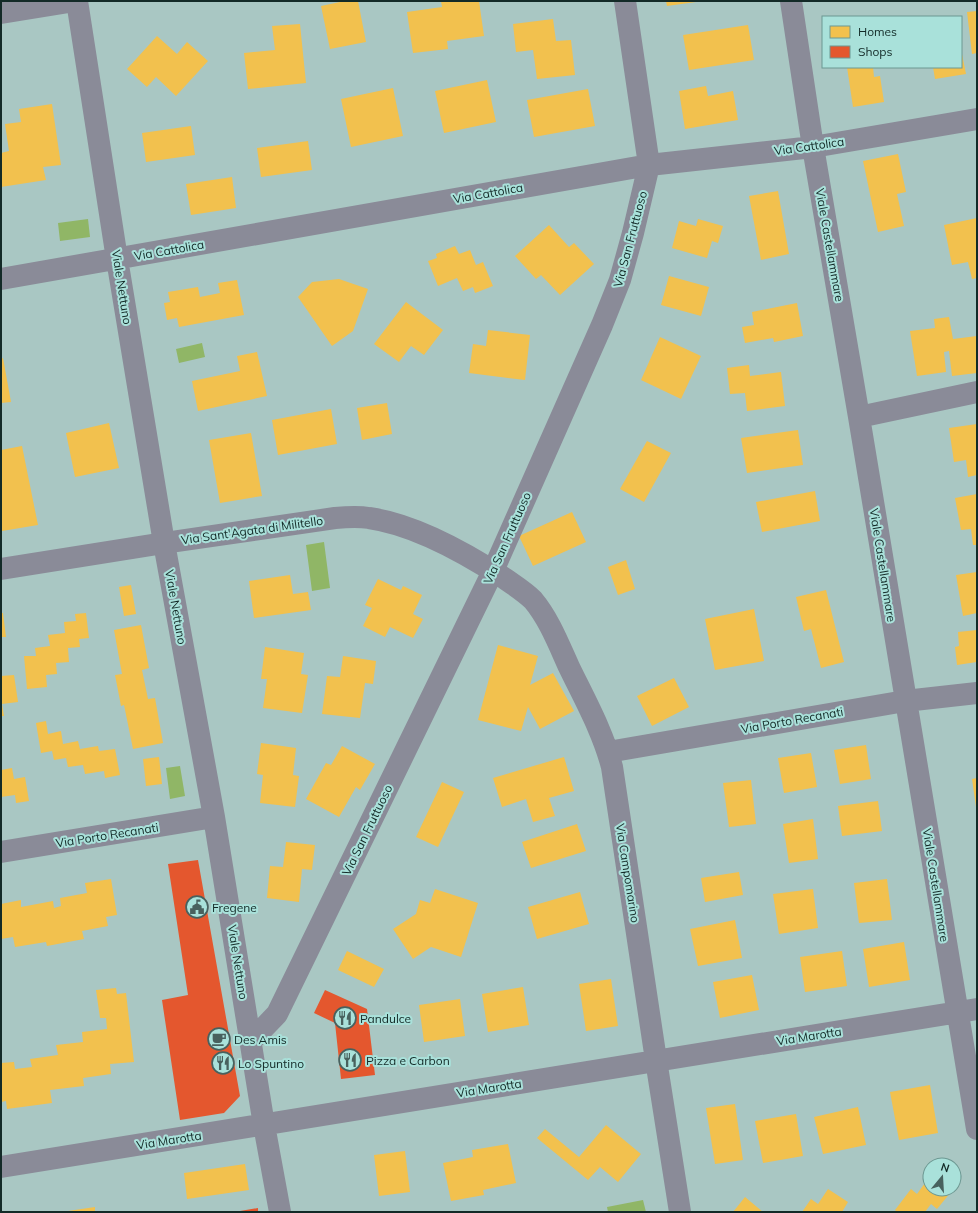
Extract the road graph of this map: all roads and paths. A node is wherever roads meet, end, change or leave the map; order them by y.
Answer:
1 (76, 1) edge
2 (625, 1) edge
3 (792, 1) edge
4 (1, 13) edge
5 (977, 119) edge
6 (813, 147) junction
7 (649, 165) junction
8 (117, 259) junction
9 (1, 279) edge
10 (977, 392) edge
11 (859, 417) junction
12 (164, 543) junction
13 (1, 569) edge
14 (492, 571) junction
15 (977, 693) edge
16 (905, 700) junction
17 (608, 752) junction
18 (214, 817) junction
19 (1, 852) edge
20 (967, 1011) edge
21 (251, 1041) junction
22 (656, 1060) junction
23 (264, 1125) junction
24 (977, 1129) edge
25 (1, 1167) edge
26 (280, 1212) edge
27 (680, 1212) edge

1 - 4 street
1 - 8 street, Viale Nettuno
2 - 7 street, Via San Fruttuoso
3 - 6 street, Viale Castellammare
5 - 6 street, Via Cattolica
6 - 7 street, Via Cattolica
6 - 11 street, Viale Castellammare
7 - 8 street, Via Cattolica
7 - 14 street, Via San Fruttuoso
8 - 9 street, Via Cattolica
8 - 12 street, Viale Nettuno
10 - 11 street
11 - 16 street, Viale Castellammare
12 - 13 street, Via Sant'Agata di Militello
12 - 14 street, Via Sant'Agata di Militello
12 - 18 street, Viale Nettuno
14 - 17 street, Via Campomarino
14 - 21 street, Via San Fruttuoso
15 - 16 street, Via Porto Recanati
16 - 17 street, Via Porto Recanati
16 - 20 street, Viale Castellammare
17 - 22 street, Via Campomarino
18 - 19 street, Via Porto Recanati
18 - 21 street, Viale Nettuno
20 - 22 street, Via Marotta
20 - 24 street, Viale Castellammare
21 - 23 street, Viale Nettuno
22 - 23 street, Via Marotta
22 - 27 street, Via Campomarino
23 - 25 street, Via Marotta
23 - 26 street, Viale Nettuno

